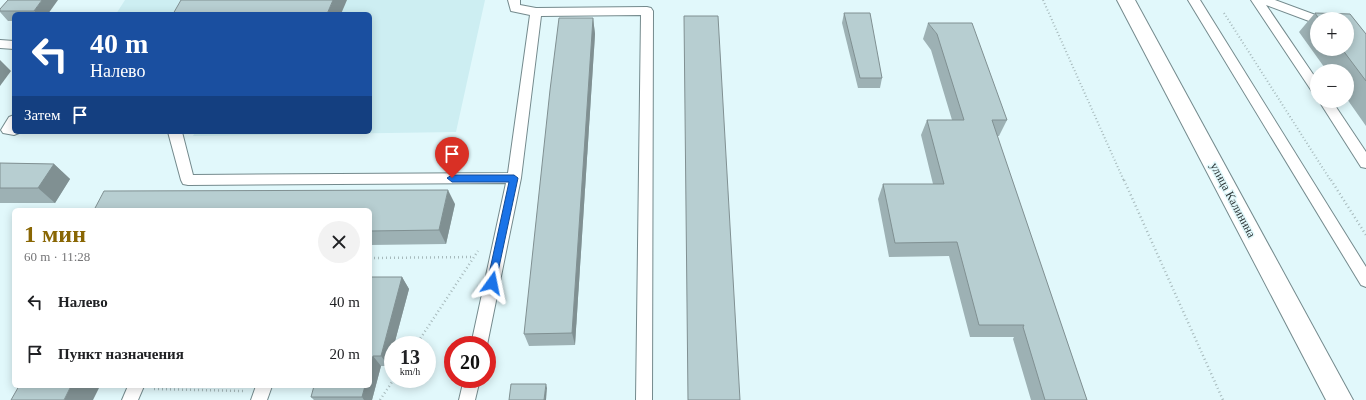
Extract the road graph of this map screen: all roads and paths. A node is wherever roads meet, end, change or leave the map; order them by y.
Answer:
1 (514, 0) edge
2 (1043, 0) edge
3 (1126, 0) edge
4 (1194, 0) edge
5 (1257, 0) edge
6 (1264, 0) edge
7 (1220, 7) dead end
8 (536, 12) junction
9 (1310, 17) edge
10 (0, 44) edge
11 (12, 45) edge
12 (1310, 80) edge
13 (1329, 108) edge
14 (12, 123) edge
15 (12, 130) edge
16 (176, 134) edge
17 (1366, 163) edge
18 (514, 178) junction
19 (1366, 235) edge
20 (479, 250) dead end
21 (474, 257) junction
22 (372, 258) edge
23 (1366, 280) edge
24 (422, 336) edge
25 (481, 336) edge
26 (388, 388) edge
27 (470, 388) edge
28 (134, 392) edge
29 (262, 392) edge
30 (380, 400) edge
31 (467, 400) edge
32 (644, 400) edge
33 (1223, 400) edge
34 (1340, 400) edge

1 - 8 lane
2 - 33 path
3 - 34 street, улица Калинина
4 - 23 lane
5 - 12 lane
6 - 9 lane
7 - 19 path
8 - 18 lane
8 - 32 lane
10 - 11 lane
13 - 17 lane
14 - 15 lane
16 - 18 lane
18 - 25 lane
20 - 21 path
21 - 22 path
21 - 24 path
26 - 30 path
27 - 31 lane
28 - 29 path

